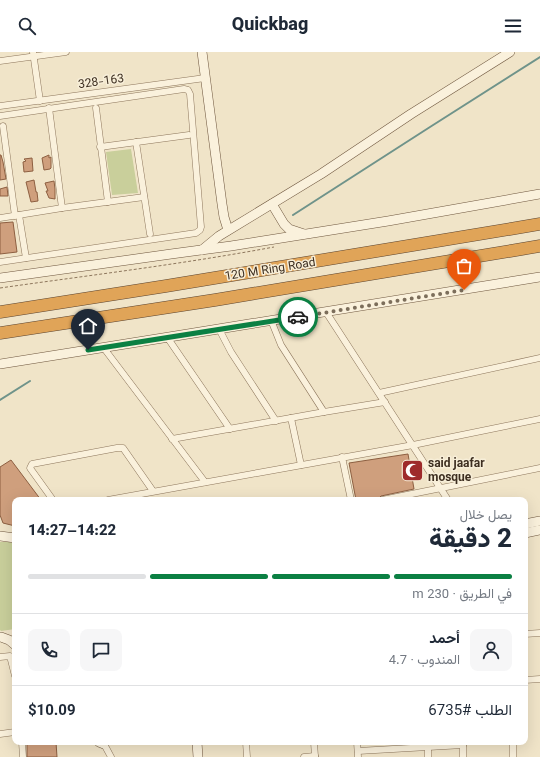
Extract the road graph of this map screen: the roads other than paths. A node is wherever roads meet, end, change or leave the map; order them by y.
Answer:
1 (66, 52) edge
2 (202, 52) edge
3 (510, 52) edge
4 (33, 54) edge
5 (0, 61) edge
6 (205, 78) junction
7 (176, 81) junction
8 (178, 90) junction
9 (40, 100) junction
10 (0, 106) edge
11 (49, 108) junction
12 (96, 108) dead end
13 (0, 116) edge
14 (3, 126) dead end
15 (189, 135) dead end
16 (136, 142) junction
17 (100, 147) junction
18 (540, 194) edge
19 (144, 197) junction
20 (108, 202) junction
21 (272, 204) junction
22 (62, 208) junction
23 (17, 215) junction
24 (0, 218) edge
25 (540, 224) edge
26 (228, 230) junction
27 (150, 234) dead end
28 (308, 234) junction
29 (540, 246) edge
30 (202, 250) junction
31 (26, 258) junction
32 (0, 262) edge
33 (540, 277) edge
34 (0, 278) edge
35 (0, 312) edge
36 (326, 312) junction
37 (271, 320) junction
38 (219, 329) junction
39 (0, 333) edge
40 (167, 337) junction
41 (103, 347) junction
42 (540, 358) edge
43 (0, 364) edge
44 (379, 393) junction
45 (385, 402) junction
46 (324, 412) junction
47 (291, 418) junction
48 (540, 419) edge
49 (276, 421) junction
50 (230, 429) junction
51 (172, 439) junction
52 (412, 445) junction
53 (342, 457) junction
54 (301, 465) junction
55 (540, 468) edge
56 (205, 482) junction
57 (441, 488) junction
58 (153, 492) junction
59 (51, 497) edge
60 (125, 497) edge
61 (350, 497) edge
62 (397, 497) edge
63 (446, 497) edge
64 (540, 521) edge
65 (528, 523) edge
66 (540, 530) edge
67 (528, 532) edge
68 (0, 534) edge
69 (12, 537) edge
70 (540, 633) edge
71 (528, 634) edge
72 (12, 635) edge
73 (1, 637) edge
74 (12, 642) edge
75 (0, 658) edge
76 (12, 664) edge
77 (540, 679) edge
78 (528, 680) edge
79 (12, 732) edge
80 (0, 734) edge
81 (22, 745) edge
82 (103, 745) edge
83 (197, 745) edge
84 (246, 745) edge
85 (314, 745) edge
86 (451, 745) edge
87 (463, 745) edge
88 (513, 745) edge
89 (428, 747) junction
90 (358, 754) edge
91 (23, 757) edge
92 (111, 757) edge
93 (198, 757) edge
94 (247, 757) edge
95 (304, 757) edge
96 (315, 757) edge
97 (428, 757) edge
98 (463, 757) edge
99 (514, 757) edge

1 - 4 street
2 - 6 street
3 - 21 street
4 - 5 street
4 - 9 street
6 - 7 street, 328-163
6 - 26 street
7 - 8 street
7 - 9 street, 328-163
8 - 11 street
8 - 31 street
9 - 10 street, 328-163
11 - 13 street
11 - 22 street
12 - 17 street
14 - 23 street
15 - 16 street
16 - 17 street
16 - 19 street
17 - 20 street
18 - 28 street
19 - 20 street
19 - 27 street
20 - 22 street
21 - 26 street
21 - 28 street
22 - 23 street
23 - 24 street
23 - 31 street
25 - 35 highway, 120 M Ring Road
26 - 30 street
28 - 30 street
29 - 39 highway, 120 M Ring Road
30 - 34 street
31 - 32 street
33 - 36 street
36 - 37 street
36 - 44 street
37 - 38 street
37 - 46 street
38 - 40 street
38 - 49 street
40 - 41 street
40 - 50 street
41 - 43 street
41 - 51 street
42 - 44 street
44 - 45 street
45 - 46 street
45 - 52 street
46 - 47 street
47 - 49 street
47 - 54 street
48 - 52 street
49 - 50 street
50 - 51 street
51 - 56 street
52 - 53 street
52 - 57 street
53 - 54 street
53 - 61 street
54 - 56 street
55 - 57 street
56 - 58 street
57 - 62 street
57 - 63 street
58 - 59 street
58 - 60 street
64 - 65 street
66 - 67 street
68 - 69 street
70 - 71 street
72 - 73 street
73 - 74 street
75 - 76 street
77 - 78 street
79 - 80 street
81 - 91 street
82 - 92 street
83 - 93 street
84 - 94 street
85 - 96 street
86 - 89 street
87 - 98 street
88 - 99 street
89 - 90 street
89 - 97 street
95 - 96 street

